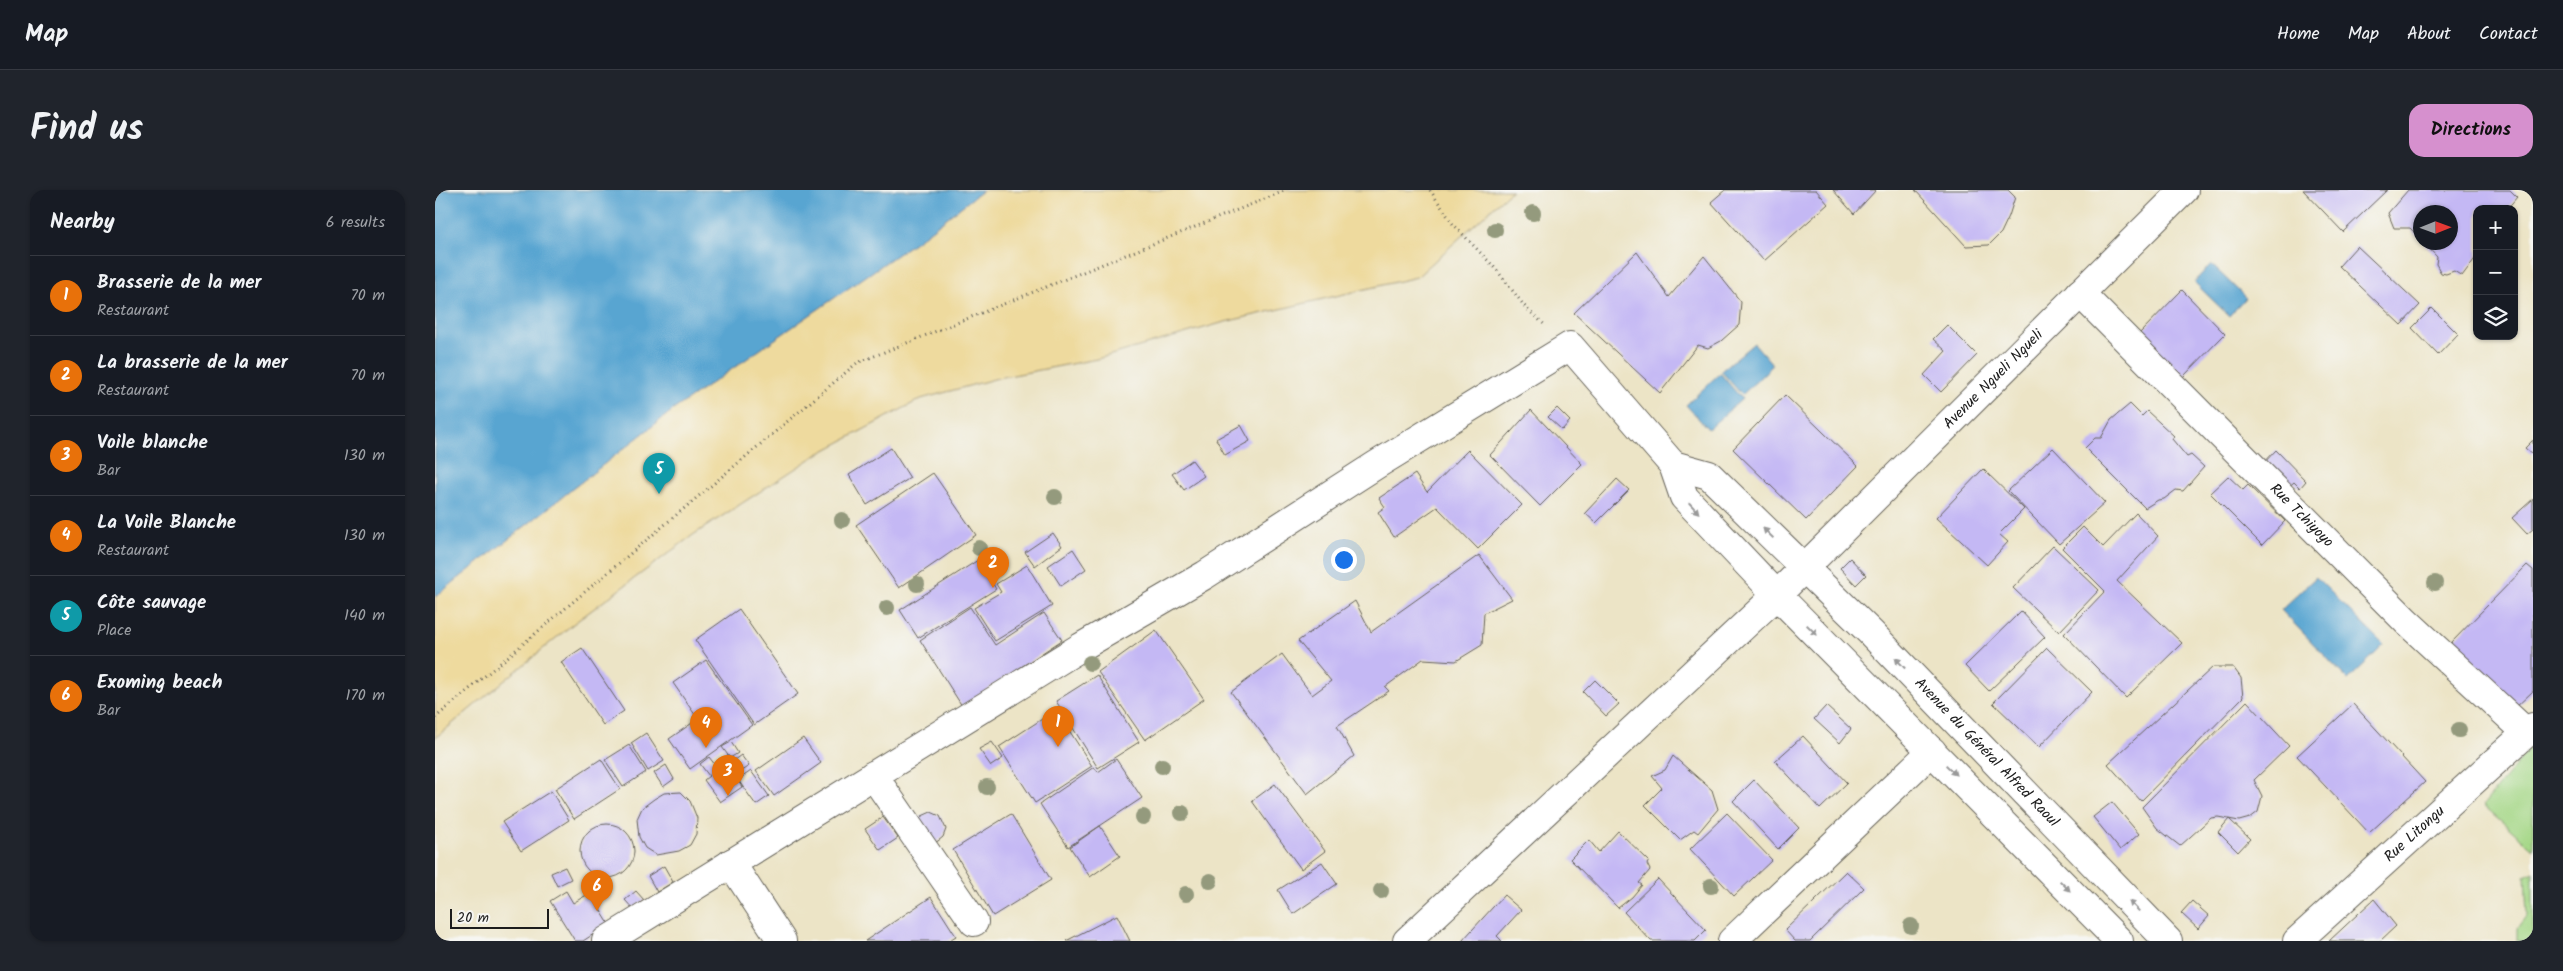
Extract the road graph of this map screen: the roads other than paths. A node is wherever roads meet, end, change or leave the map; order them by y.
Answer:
1 (2184, 190) edge
2 (2080, 293) junction
3 (1673, 465) junction
4 (1803, 567) junction
5 (1777, 595) junction
6 (2530, 730) edge
7 (1932, 751) junction
8 (873, 775) junction
9 (731, 863) junction
10 (974, 922) dead end
11 (606, 941) edge
12 (782, 941) edge
13 (1407, 941) edge
14 (1732, 941) edge
15 (2119, 941) edge
16 (2168, 941) edge
17 (2297, 941) edge

1 - 2 street, Avenue Ngueli Ngueli
2 - 4 street, Avenue Ngueli Ngueli
2 - 6 street, Rue Tchiyoyo
4 -> 3 street, Avenue du Général Alfred Raoul
3 -> 5 street
3 - 8 street
4 - 5 street, Avenue Ngueli Ngueli
16 -> 4 street, Avenue du Général Alfred Raoul
5 -> 7 street
5 - 13 street, Avenue Ngueli Ngueli
6 - 17 street, Rue Litongu
7 - 14 street
7 -> 15 street
8 - 9 street
8 - 10 street
9 - 11 street
9 - 12 street

